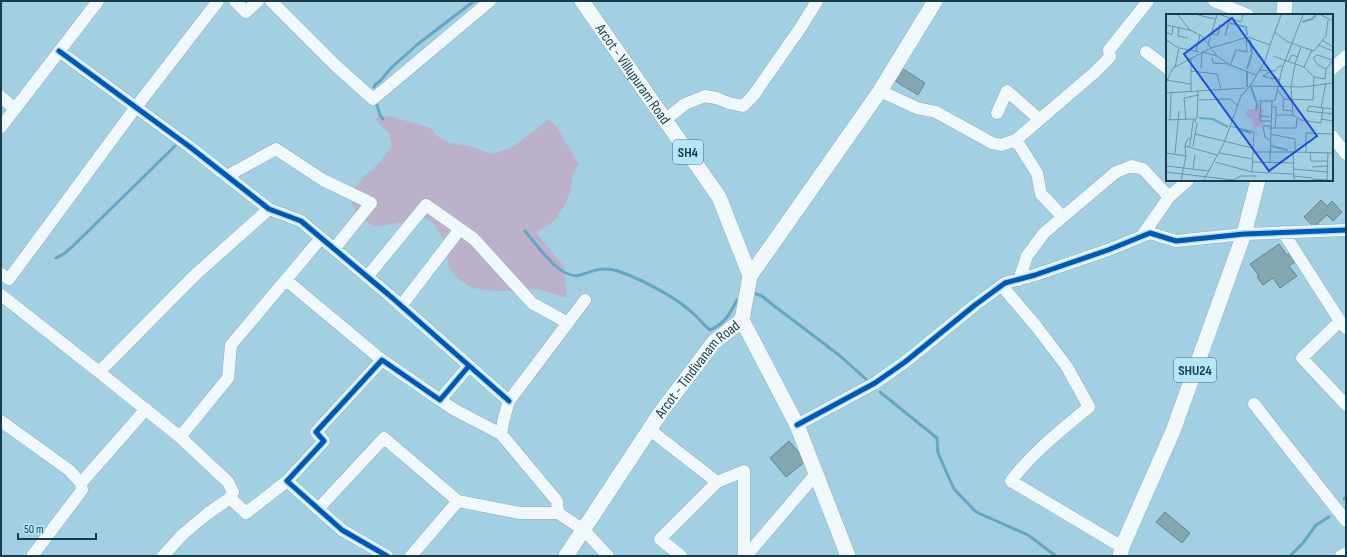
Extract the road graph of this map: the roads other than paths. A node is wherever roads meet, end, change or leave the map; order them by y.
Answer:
1 (98, 1) edge
2 (218, 1) edge
3 (235, 1) edge
4 (258, 1) edge
5 (271, 1) edge
6 (490, 1) edge
7 (582, 1) edge
8 (817, 1) edge
9 (935, 1) edge
10 (1148, 1) edge
11 (1214, 1) edge
12 (1285, 1) edge
13 (1246, 14) edge
14 (1284, 14) edge
15 (59, 51) junction
16 (1146, 52) dead end
17 (1346, 56) edge
18 (1166, 67) edge
19 (1333, 69) edge
20 (880, 90) junction
21 (1, 97) edge
22 (136, 107) junction
23 (15, 109) junction
24 (997, 112) dead end
25 (1040, 119) junction
26 (666, 120) junction
27 (1, 127) edge
28 (1333, 137) edge
29 (1016, 140) junction
30 (1346, 154) edge
31 (227, 176) junction
32 (1187, 181) edge
33 (1258, 181) edge
34 (1169, 198) junction
35 (269, 209) junction
36 (1062, 218) junction
37 (460, 229) junction
38 (1346, 230) edge
39 (1283, 232) junction
40 (1244, 234) junction
41 (1142, 236) junction
42 (321, 238) junction
43 (334, 249) junction
44 (5, 276) edge
45 (750, 276) junction
46 (367, 277) junction
47 (286, 280) junction
48 (1019, 280) junction
49 (1002, 286) junction
50 (1, 289) edge
51 (1, 295) edge
52 (585, 300) dead end
53 (401, 306) junction
54 (742, 320) junction
55 (568, 323) junction
56 (1343, 325) edge
57 (382, 360) junction
58 (468, 367) junction
59 (99, 372) junction
60 (440, 400) junction
61 (509, 401) junction
62 (1254, 404) dead end
63 (1346, 405) edge
64 (146, 409) junction
65 (1, 421) edge
66 (797, 425) junction
67 (650, 430) junction
68 (502, 434) junction
69 (180, 437) junction
70 (816, 474) junction
71 (287, 481) junction
72 (717, 482) junction
73 (81, 483) junction
74 (230, 498) junction
75 (458, 500) junction
76 (318, 509) junction
77 (558, 513) junction
78 (1346, 521) edge
79 (584, 530) junction
80 (1121, 552) edge
81 (1346, 553) edge
82 (32, 556) edge
83 (163, 556) edge
84 (387, 556) edge
85 (411, 556) edge
86 (566, 556) edge
87 (608, 556) edge
88 (681, 556) edge
89 (745, 556) edge
90 (848, 556) edge
91 (1342, 556) edge

1 - 15 street
2 - 22 street
3 - 4 street
5 - 6 street
7 - 26 main road, Arcot - Villupuram Road / SH4
8 - 26 street
9 - 20 main road
10 - 25 street
11 - 13 street
12 - 14 main road
15 - 22 street
15 - 23 street
16 - 18 street
17 - 19 street
20 - 29 street
20 - 45 main road
21 - 23 street
22 - 31 street
22 - 44 street
23 - 27 street
24 - 25 street
25 - 29 street
26 - 45 main road, Arcot - Villupuram Road / SH4
28 - 30 street
29 - 36 street
31 - 35 street
31 - 43 street
32 - 34 street
33 - 40 main road, SHU24
34 - 36 street
34 - 41 street
35 - 42 street
35 - 59 street
36 - 48 street
37 - 46 street
37 - 53 street
37 - 55 street
38 - 39 street
39 - 40 street
39 - 56 street
40 - 41 street
40 - 80 main road, SHU24
41 - 48 street
42 - 43 street
42 - 47 street
43 - 46 street
44 - 50 street
45 - 54 main road
46 - 53 street
47 - 57 street
47 - 69 street
48 - 49 street
49 - 66 street
49 - 80 street
51 - 59 street
52 - 55 street
53 - 58 street
54 - 66 main road, Arcot - Tindivanam Road
54 - 67 main road, Arcot - Tindivanam Road
55 - 61 street
56 - 63 street
57 - 60 street
57 - 71 street
58 - 60 street
58 - 61 street
59 - 64 street
60 - 68 street
61 - 68 street
62 - 78 street
64 - 69 street
64 - 73 street
65 - 73 street
66 - 70 main road, Arcot - Tindivanam Road
67 - 72 street
67 - 79 main road, Arcot - Tindivanam Road
68 - 77 street
69 - 74 street
70 - 89 street
70 - 90 main road, Arcot - Tindivanam Road
71 - 74 street
71 - 76 street
72 - 88 street
72 - 89 street
73 - 82 street
74 - 83 street
75 - 76 street
75 - 77 street
75 - 85 street
76 - 84 street
77 - 79 street
79 - 86 main road, Arcot - Tindivanam Road
79 - 87 street
81 - 91 street

